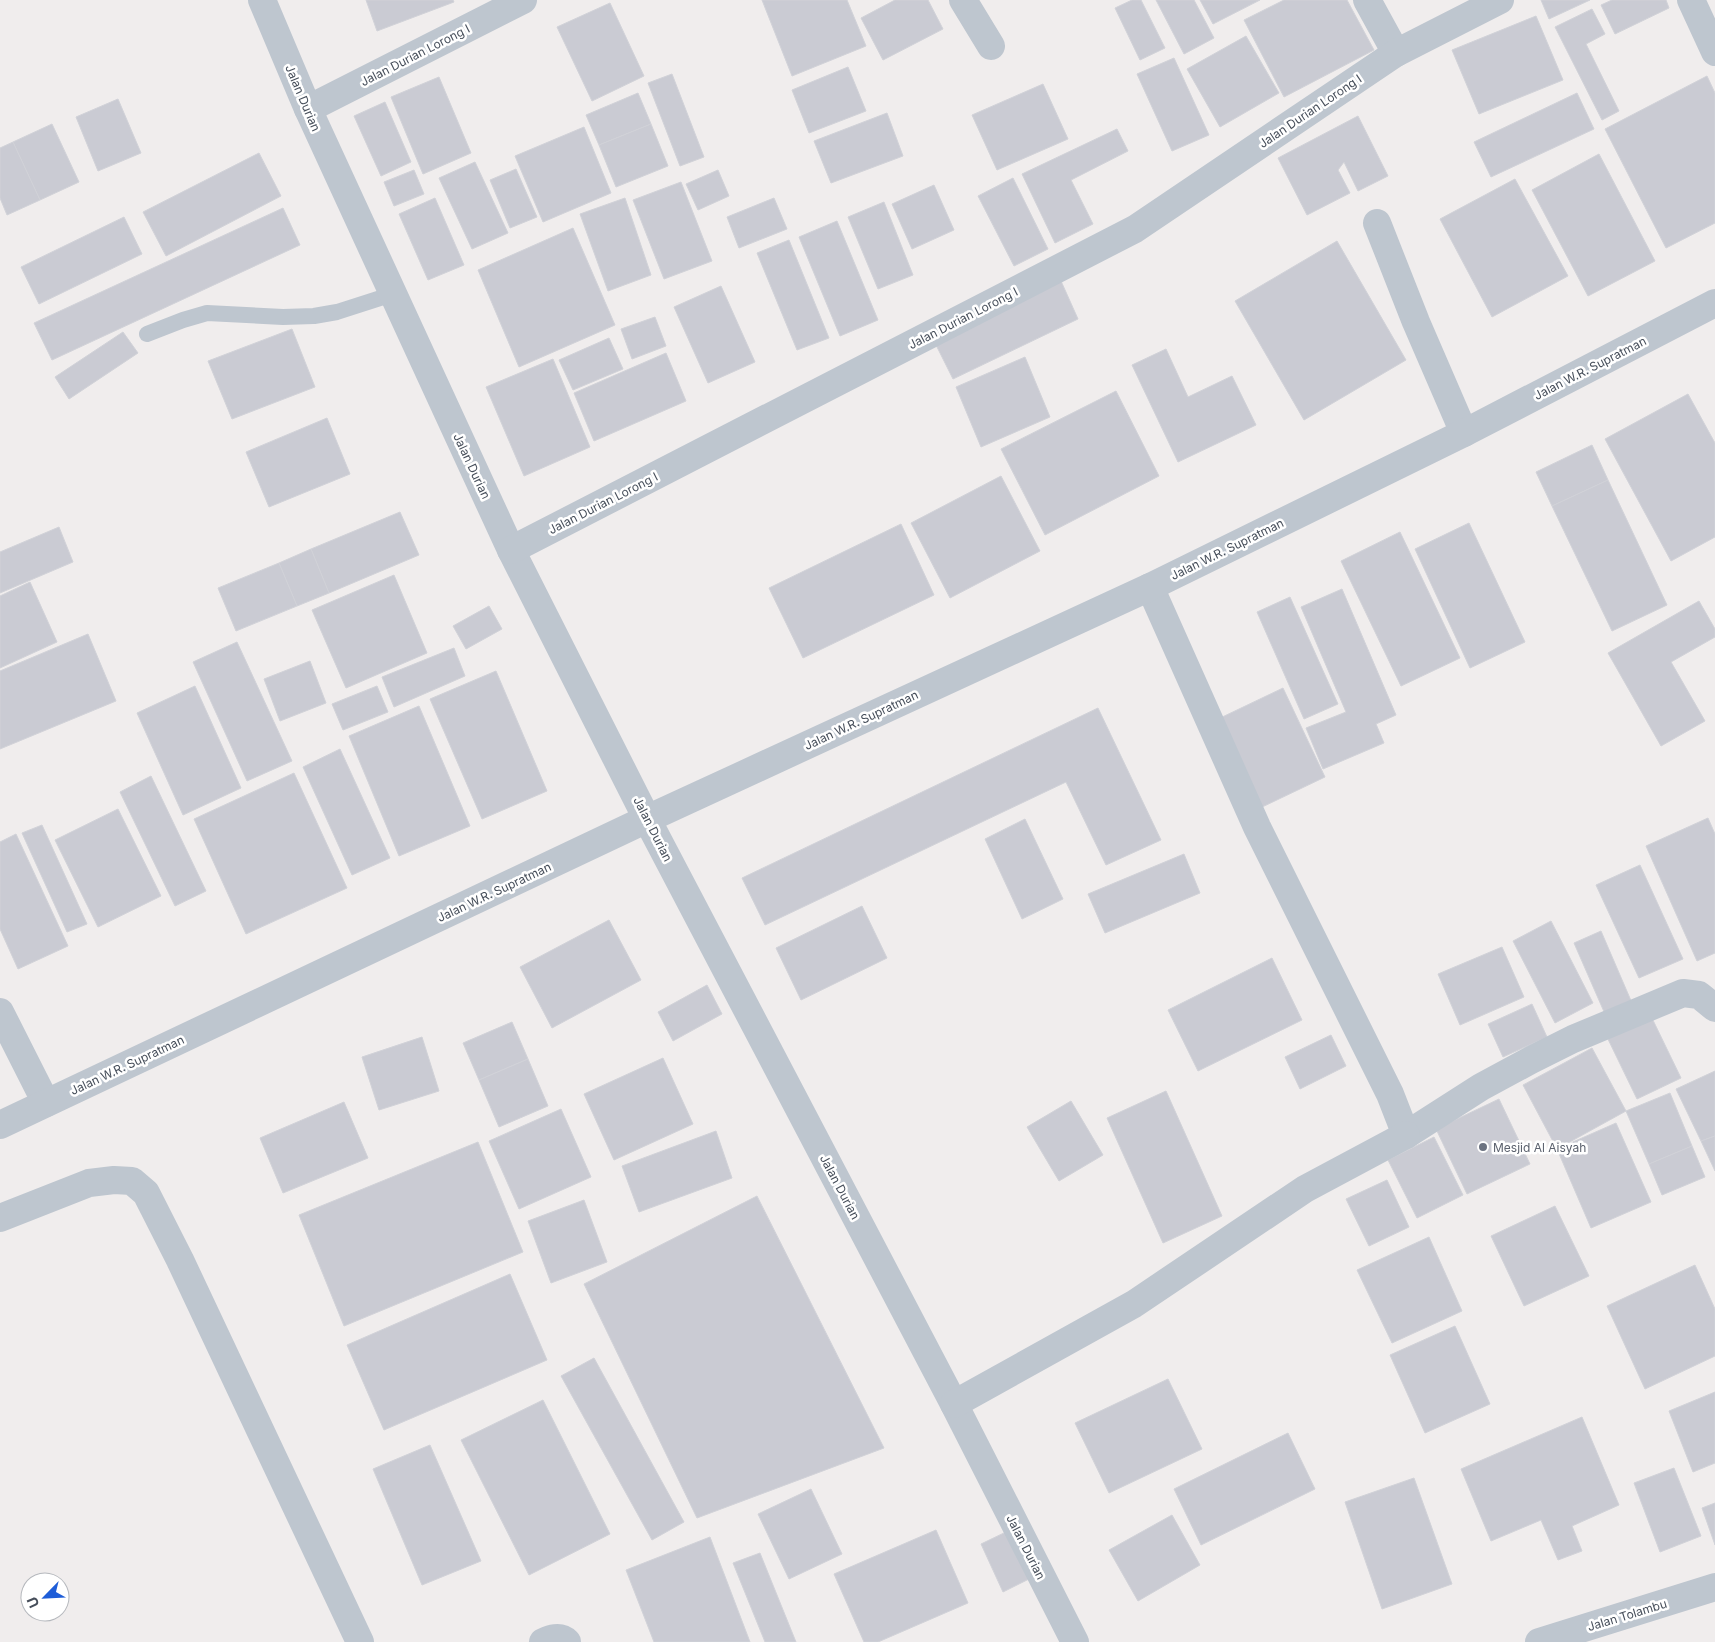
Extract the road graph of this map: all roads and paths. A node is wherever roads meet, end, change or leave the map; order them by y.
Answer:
1 (262, 0) edge
2 (523, 0) edge
3 (963, 0) edge
4 (1367, 0) edge
5 (1500, 0) edge
6 (1690, 0) edge
7 (991, 46) dead end
8 (1715, 52) edge
9 (1396, 53) junction
10 (308, 110) junction
11 (1378, 222) dead end
12 (393, 294) junction
13 (1715, 303) edge
14 (147, 334) dead end
15 (1464, 433) junction
16 (511, 550) junction
17 (1150, 587) junction
18 (647, 819) junction
19 (1715, 1008) edge
20 (0, 1012) edge
21 (46, 1103) junction
22 (0, 1126) edge
23 (1406, 1134) junction
24 (0, 1218) edge
25 (954, 1404) junction
26 (1715, 1587) edge
27 (360, 1642) edge
28 (543, 1642) edge
29 (567, 1642) edge
30 (1075, 1642) edge
31 (1539, 1642) edge

1 - 10 street, Jalan Durian
2 - 10 street, Jalan Durian Lorong I
3 - 7 street
4 - 9 street
5 - 9 street, Jalan Durian Lorong I
6 - 8 street
9 - 16 street, Jalan Durian Lorong I
10 - 12 street, Jalan Durian
11 - 15 street
12 - 14 lane
12 - 16 street, Jalan Durian
13 - 15 street, Jalan W.R. Supratman
15 - 17 street, Jalan W.R. Supratman
16 - 18 street, Jalan Durian
17 - 18 street, Jalan W.R. Supratman
17 - 23 street
18 - 21 street, Jalan W.R. Supratman
18 - 25 street, Jalan Durian
19 - 23 street
20 - 21 street
21 - 22 street, Jalan W.R. Supratman
23 - 25 street
24 - 27 street
25 - 30 street, Jalan Durian
26 - 31 street, Jalan Tolambu
28 - 29 street

